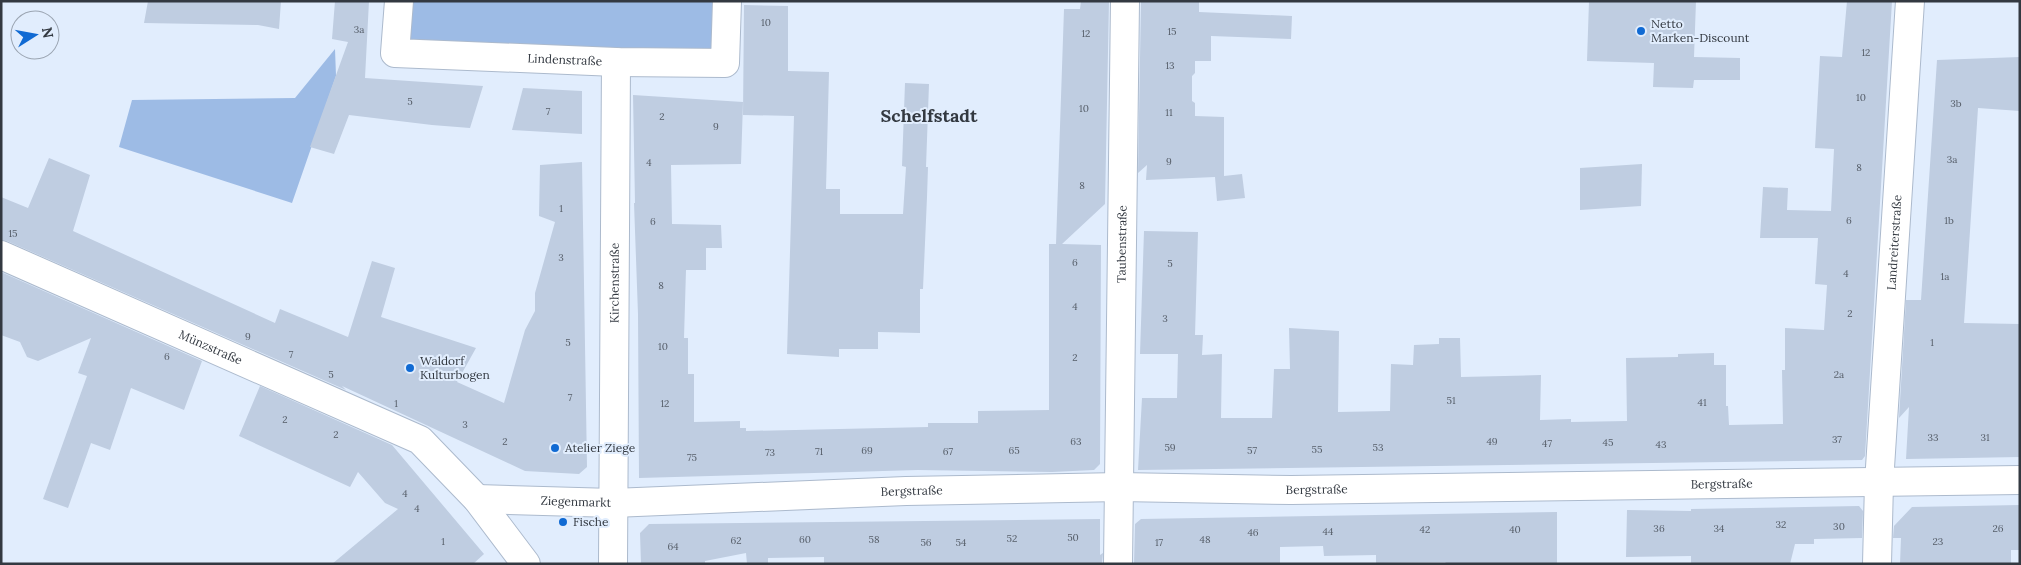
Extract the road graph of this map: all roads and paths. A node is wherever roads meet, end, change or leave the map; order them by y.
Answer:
1 (400, 1) edge
2 (727, 1) edge
3 (1125, 1) edge
4 (1910, 1) edge
5 (616, 62) junction
6 (1, 255) edge
7 (2020, 480) edge
8 (1879, 483) junction
9 (1120, 487) junction
10 (477, 499) junction
11 (613, 503) junction
12 (520, 562) edge
13 (613, 564) edge
14 (1118, 564) edge
15 (1877, 564) edge

1 - 5 street, Lindenstraße
2 - 5 street, Lindenstraße
3 - 9 street, Taubenstraße
4 - 8 street, Landreiterstraße
5 - 11 street, Kirchenstraße
6 - 10 street, Münzstraße
7 - 8 street, Bergstraße
8 - 9 street, Bergstraße
8 - 15 street, Landreiterstraße
9 - 11 street, Bergstraße
9 - 14 street, Taubenstraße
10 - 11 street, Ziegenmarkt
10 - 12 street
11 - 13 street, Ziegenmarkt

